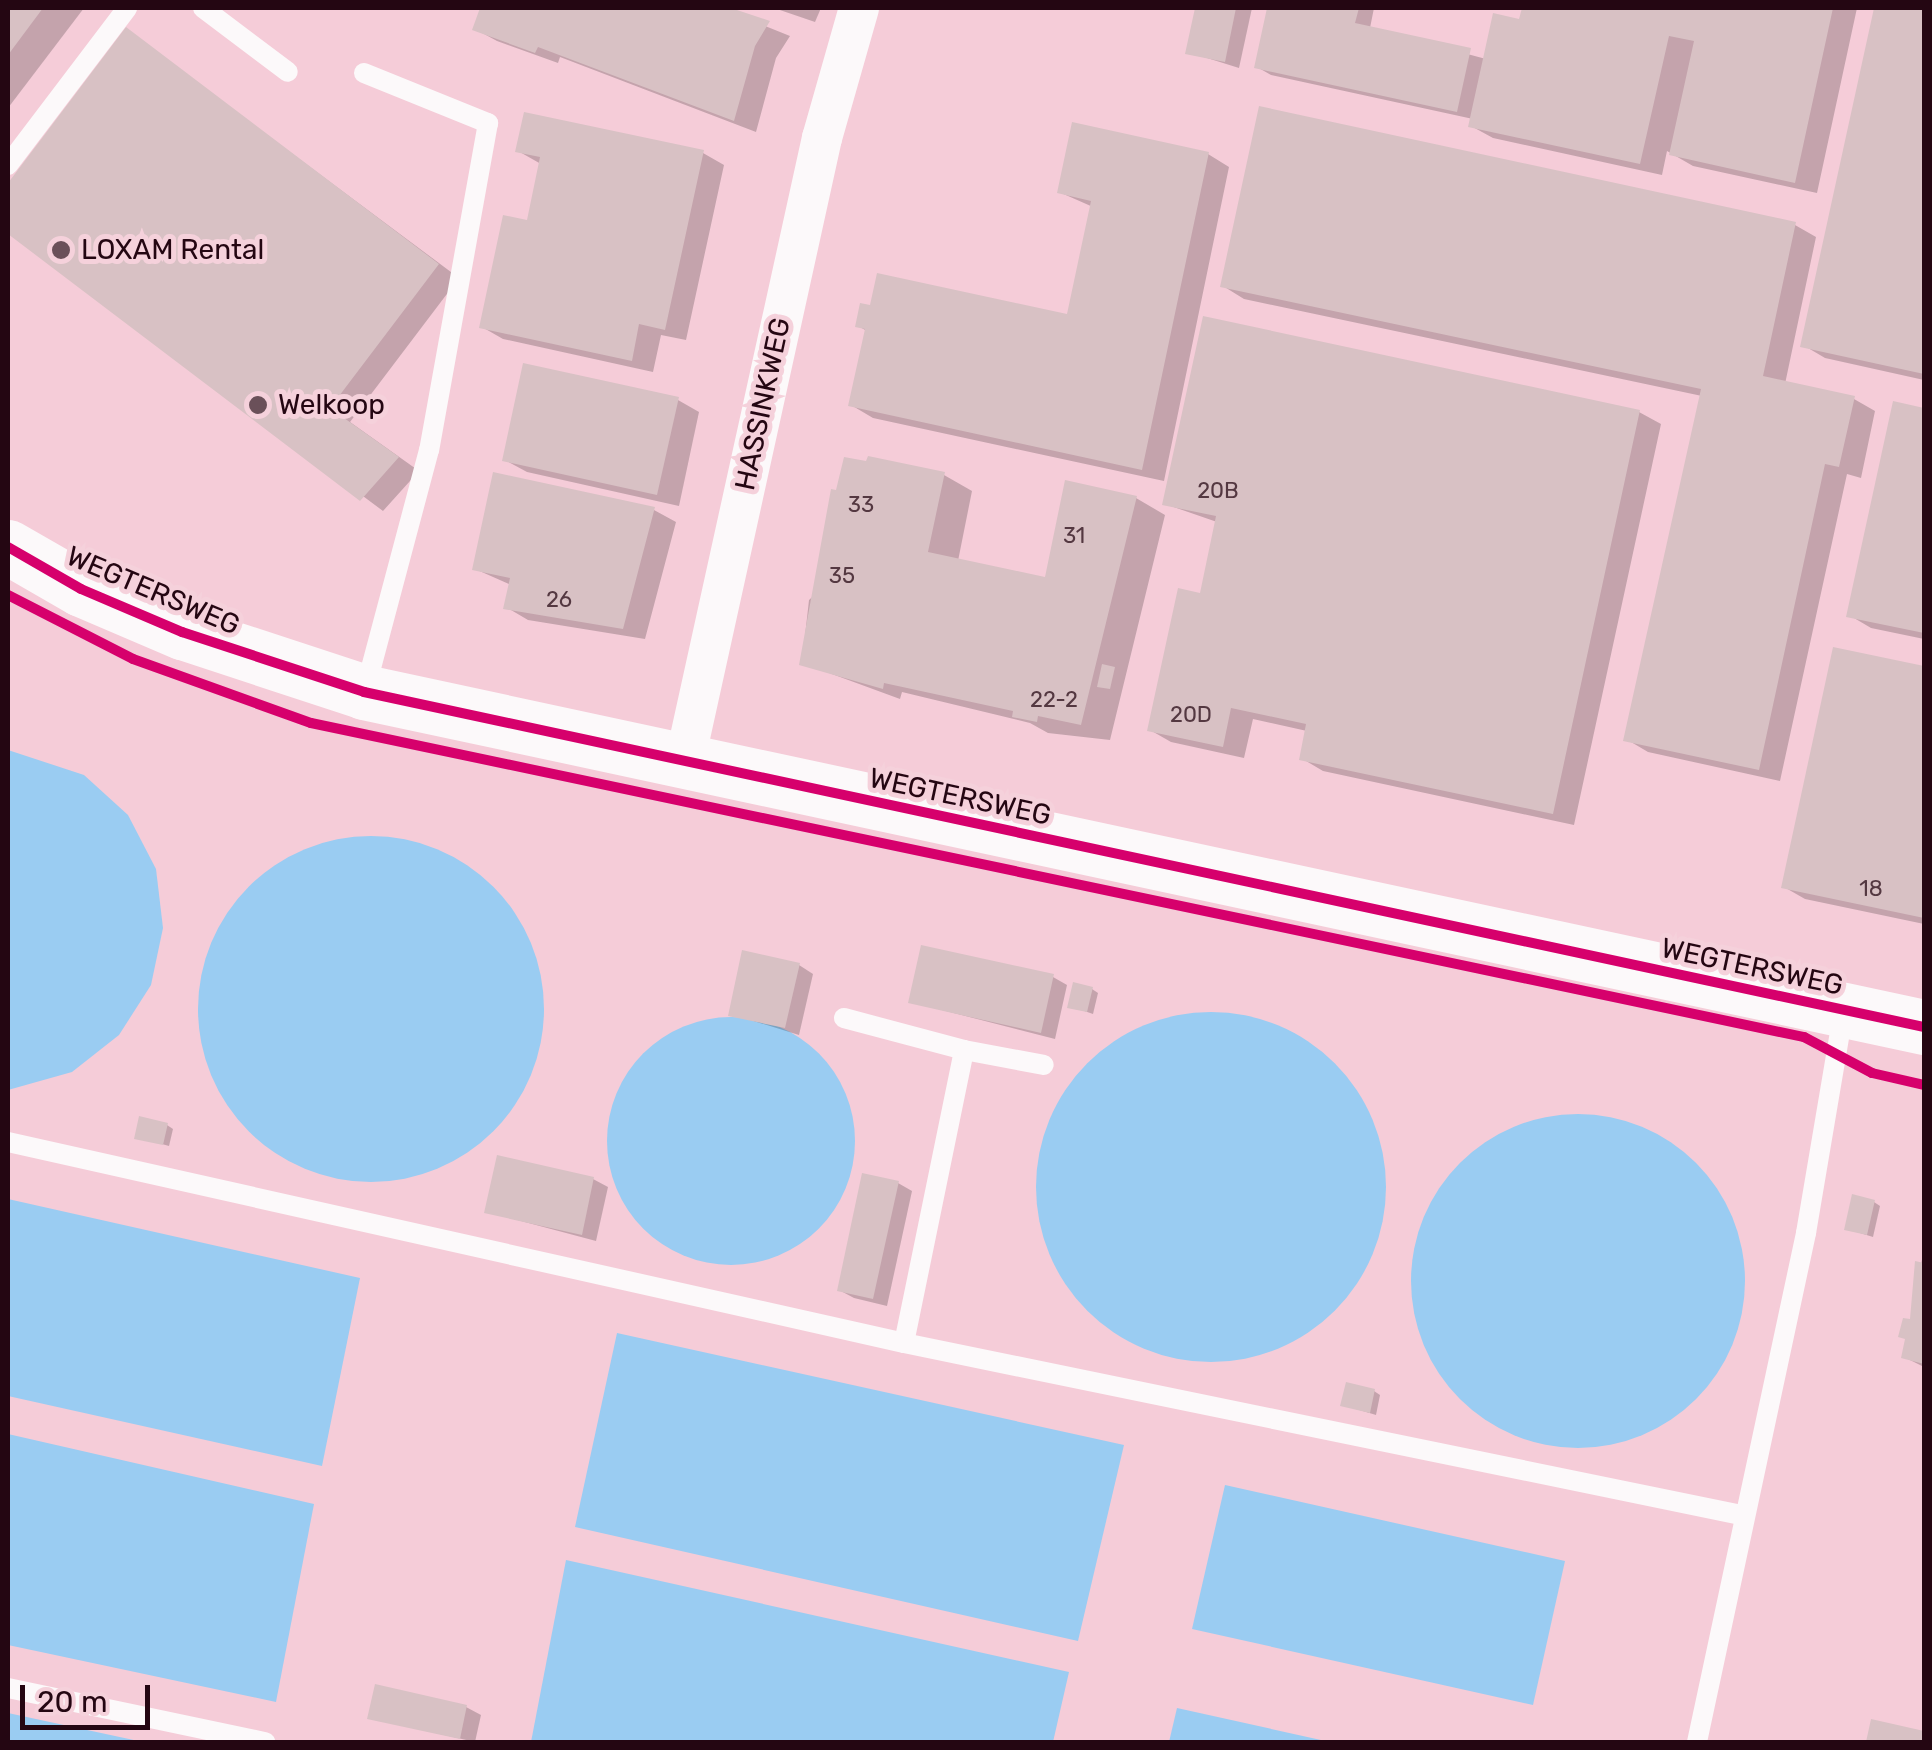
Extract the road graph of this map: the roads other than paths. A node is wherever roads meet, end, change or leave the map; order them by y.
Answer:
1 (127, 8) edge
2 (202, 8) edge
3 (859, 8) edge
4 (288, 72) dead end
5 (364, 73) dead end
6 (8, 165) edge
7 (8, 547) edge
8 (364, 692) junction
9 (685, 760) junction
10 (1844, 1010) junction
11 (844, 1018) dead end
12 (1924, 1027) edge
13 (964, 1050) junction
14 (1044, 1065) dead end
15 (8, 1142) edge
16 (904, 1343) junction
17 (1741, 1515) junction
18 (8, 1688) edge
19 (265, 1742) edge
20 (1697, 1742) edge

1 - 6 lane
2 - 4 lane
3 - 9 street, HASSINKWEG
5 - 8 lane
7 - 8 street, WEGTERSWEG
8 - 9 street, WEGTERSWEG
9 - 10 street, WEGTERSWEG
10 - 12 street, WEGTERSWEG
10 - 17 lane
11 - 13 lane
13 - 14 lane
13 - 16 lane
15 - 16 lane
16 - 17 lane
17 - 20 lane
18 - 19 lane

